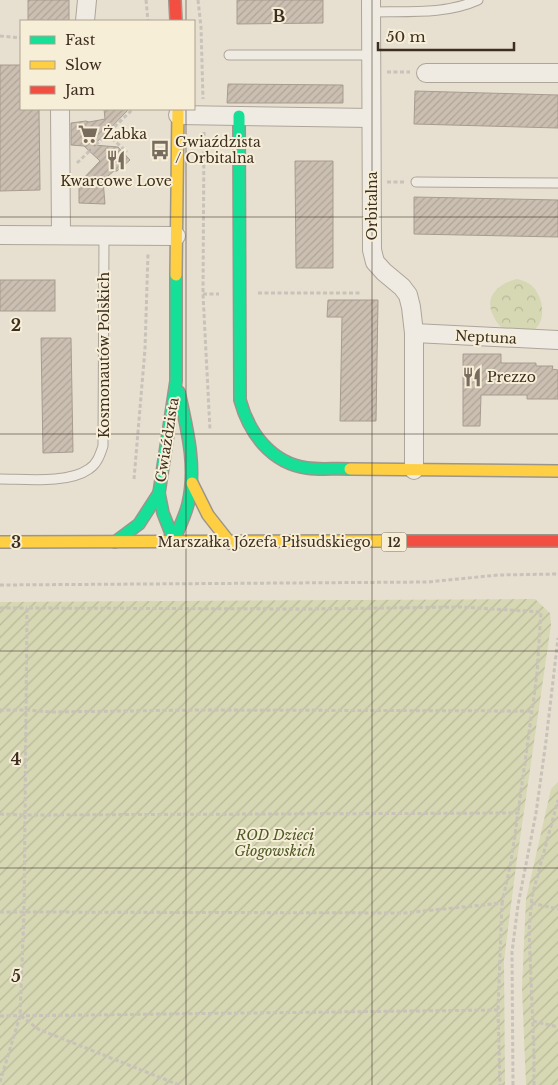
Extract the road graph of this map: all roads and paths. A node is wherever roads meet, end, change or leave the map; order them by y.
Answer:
1 (86, 0) edge
2 (146, 0) edge
3 (175, 0) edge
4 (198, 0) edge
5 (478, 0) edge
6 (371, 6) edge
7 (85, 20) edge
8 (148, 20) edge
9 (176, 20) edge
10 (0, 36) edge
11 (20, 38) edge
12 (228, 55) dead end
13 (371, 63) junction
14 (426, 73) joint
15 (558, 73) edge
16 (204, 102) dead end
17 (60, 110) edge
18 (132, 110) edge
19 (178, 112) edge
20 (240, 116) junction
21 (371, 118) junction
22 (204, 131) dead end
23 (107, 134) junction
24 (127, 152) dead end
25 (61, 180) junction
26 (372, 182) junction
27 (416, 182) joint
28 (558, 183) edge
29 (0, 235) edge
30 (61, 235) junction
31 (104, 236) junction
32 (148, 236) junction
33 (176, 236) junction
34 (360, 293) dead end
35 (203, 294) junction
36 (240, 294) junction
37 (414, 333) junction
38 (558, 340) edge
39 (176, 381) junction
40 (210, 431) dead end
41 (414, 470) junction
42 (558, 471) edge
43 (0, 479) edge
44 (134, 479) dead end
45 (192, 484) junction
46 (159, 493) junction
47 (174, 541) junction
48 (558, 541) edge
49 (0, 542) edge
50 (116, 542) junction
51 (230, 543) junction
52 (558, 574) edge
53 (0, 585) edge
54 (0, 608) edge
55 (27, 608) junction
56 (558, 638) edge
57 (0, 710) edge
58 (26, 710) junction
59 (532, 711) junction
60 (558, 800) edge
61 (518, 813) junction
62 (0, 814) edge
63 (25, 815) junction
64 (502, 903) junction
65 (532, 903) junction
66 (558, 909) edge
67 (0, 912) edge
68 (24, 912) junction
69 (498, 1010) junction
70 (0, 1016) edge
71 (20, 1016) junction
72 (533, 1020) junction
73 (558, 1027) edge
74 (0, 1082) edge
75 (179, 1085) edge
76 (500, 1085) edge
77 (513, 1085) edge
78 (534, 1085) edge

1 - 7 street
2 - 8 path
3 - 9 street
4 - 16 path
5 - 6 lane
6 - 13 street
10 - 11 path
12 - 13 lane
13 - 14 path
13 - 21 street
14 - 15 street
17 - 25 street
18 - 23 path
19 - 20 street
19 - 33 street, Gwiaździsta
20 - 21 street
20 - 36 street
21 - 26 street, Orbitalna
22 - 35 path
23 - 24 path
23 - 25 path
25 - 30 street
26 - 27 path
26 - 37 street, Orbitalna
27 - 28 lane
29 - 30 street
30 - 31 street
31 - 32 street
31 - 43 lane, Kosmonautów Polskich
32 - 33 street
32 - 44 path
33 - 39 street, Gwiaździsta
34 - 36 path
35 - 36 path
35 - 40 path
36 - 41 street
37 - 38 street, Neptuna
37 - 41 street, Orbitalna
39 - 45 street, Gwiaździsta
39 - 46 street, Gwiaździsta
41 - 42 street
45 - 47 street, Gwiaździsta
45 - 51 street
46 - 47 street, Gwiaździsta
46 - 50 street
47 - 50 street, Marszałka Józefa Piłsudskiego / 12
47 - 51 street, Marszałka Józefa Piłsudskiego / 12
48 - 51 street, Marszałka Józefa Piłsudskiego / 12
49 - 50 street, Marszałka Józefa Piłsudskiego / 12
52 - 53 path
54 - 55 path
55 - 58 path
55 - 59 path
56 - 77 path
57 - 58 path
58 - 59 path
58 - 63 path
59 - 61 path
60 - 65 path
61 - 63 path
61 - 64 path
62 - 63 path
63 - 68 path
64 - 68 path
64 - 69 path
65 - 66 path
65 - 72 path
67 - 68 path
68 - 71 path
69 - 71 path
69 - 76 path
70 - 71 path
71 - 74 path
71 - 75 path
72 - 73 path
72 - 78 path

